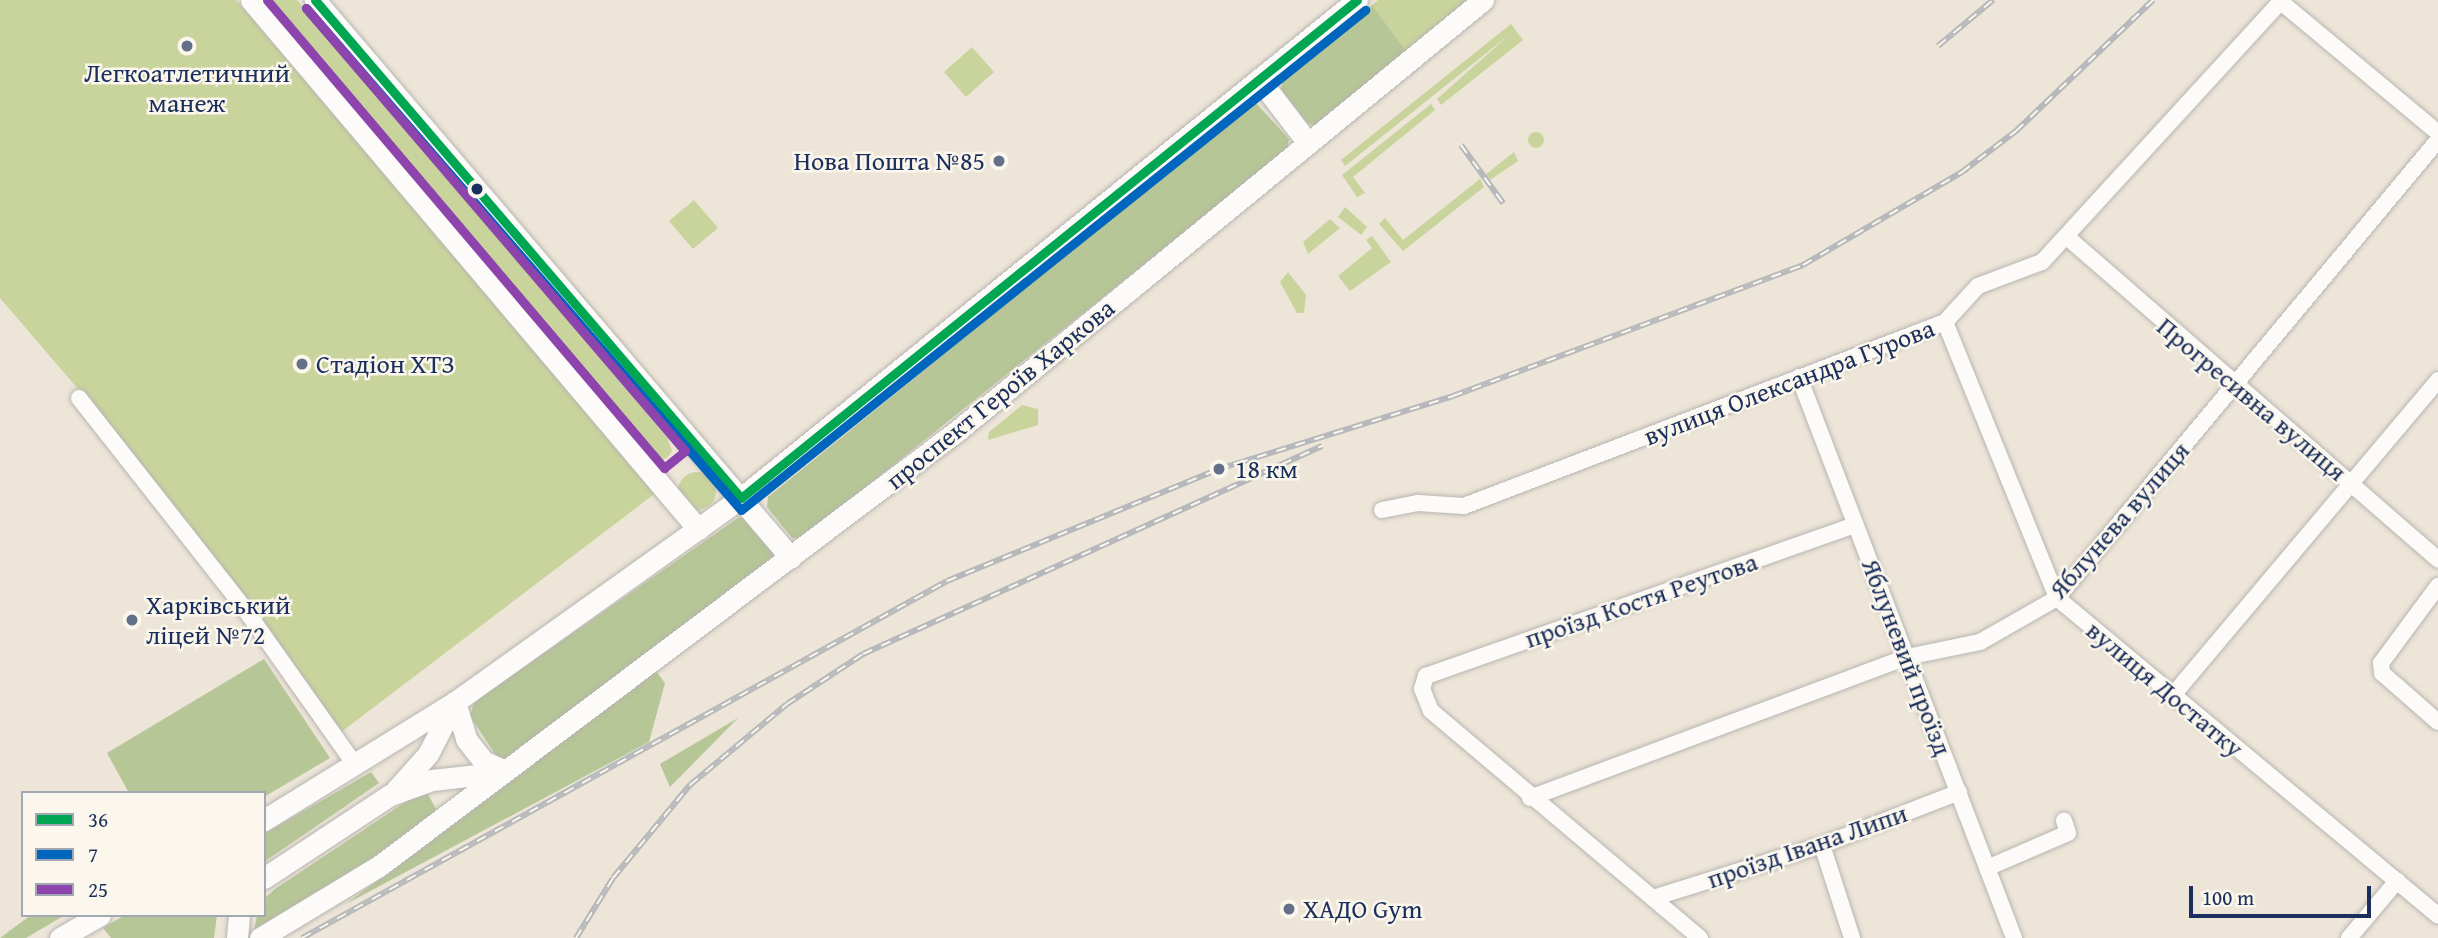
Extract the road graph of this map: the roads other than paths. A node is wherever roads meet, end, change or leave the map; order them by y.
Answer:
1 (251, 0) edge
2 (315, 0) edge
3 (1357, 0) edge
4 (1483, 0) edge
5 (2281, 1) edge
6 (1259, 79) junction
7 (2438, 133) edge
8 (2438, 140) edge
9 (1308, 143) junction
10 (2067, 237) junction
11 (1945, 322) junction
12 (1799, 377) junction
13 (2438, 380) edge
14 (2233, 386) junction
15 (79, 398) dead end
16 (2351, 483) junction
17 (741, 498) junction
18 (1382, 510) dead end
19 (1855, 525) junction
20 (698, 528) junction
21 (791, 558) junction
22 (2438, 560) edge
23 (2438, 586) edge
24 (2057, 598) junction
25 (1908, 657) junction
26 (2173, 695) junction
27 (454, 702) junction
28 (2438, 722) edge
29 (355, 765) junction
30 (505, 771) junction
31 (1959, 792) junction
32 (390, 795) junction
33 (1530, 798) junction
34 (266, 819) edge
35 (2064, 821) dead end
36 (1822, 845) junction
37 (1987, 868) junction
38 (266, 877) edge
39 (2397, 881) junction
40 (1653, 898) junction
41 (2438, 916) edge
42 (97, 917) edge
43 (239, 917) edge
44 (66, 935) edge
45 (92, 938) edge
46 (237, 938) edge
47 (260, 938) edge
48 (1700, 938) edge
49 (1852, 938) edge
50 (2014, 938) edge
51 (2349, 938) edge

1 - 20 main road
2 - 17 main road
3 - 6 main road
4 - 9 main road, проспект Героїв Харкова
5 - 7 street
5 - 10 street, вулиця Олександра Гурова
6 - 9 main road
6 - 17 main road
8 - 14 street, Яблунева вулиця
9 - 21 main road, проспект Героїв Харкова
10 - 11 street, вулиця Олександра Гурова
10 - 14 street, Прогресивна вулиця
11 - 12 street, вулиця Олександра Гурова
11 - 24 street, вулиця Достатку
12 - 18 street, вулиця Олександра Гурова
12 - 19 street, Яблуневий проїзд
13 - 16 street
14 - 16 street, Прогресивна вулиця
14 - 24 street, Яблунева вулиця
15 - 29 street
16 - 22 street, Прогресивна вулиця
16 - 26 street
17 - 20 main road
17 - 21 main road
19 - 25 street, Яблуневий проїзд
19 - 33 street, проїзд Костя Реутова
20 - 27 main road
21 - 30 main road, проспект Героїв Харкова
23 - 28 street
24 - 25 street, Яблунева вулиця
24 - 26 street, вулиця Достатку
25 - 31 street, Яблуневий проїзд
25 - 33 street, Яблунева вулиця
26 - 39 street, вулиця Достатку
27 - 29 main road
27 - 30 main road
27 - 32 main road
29 - 34 main road
30 - 32 main road
30 - 47 main road, проспект Героїв Харкова
31 - 36 street, проїзд Івана Липи
31 - 37 street, Яблуневий проїзд
32 - 38 main road
33 - 40 street
35 - 37 street
36 - 40 street, проїзд Івана Липи
36 - 49 street
37 - 50 street, Яблуневий проїзд
39 - 41 street, вулиця Достатку
39 - 51 street
40 - 48 street
42 - 44 main road
43 - 46 main road
44 - 45 main road

